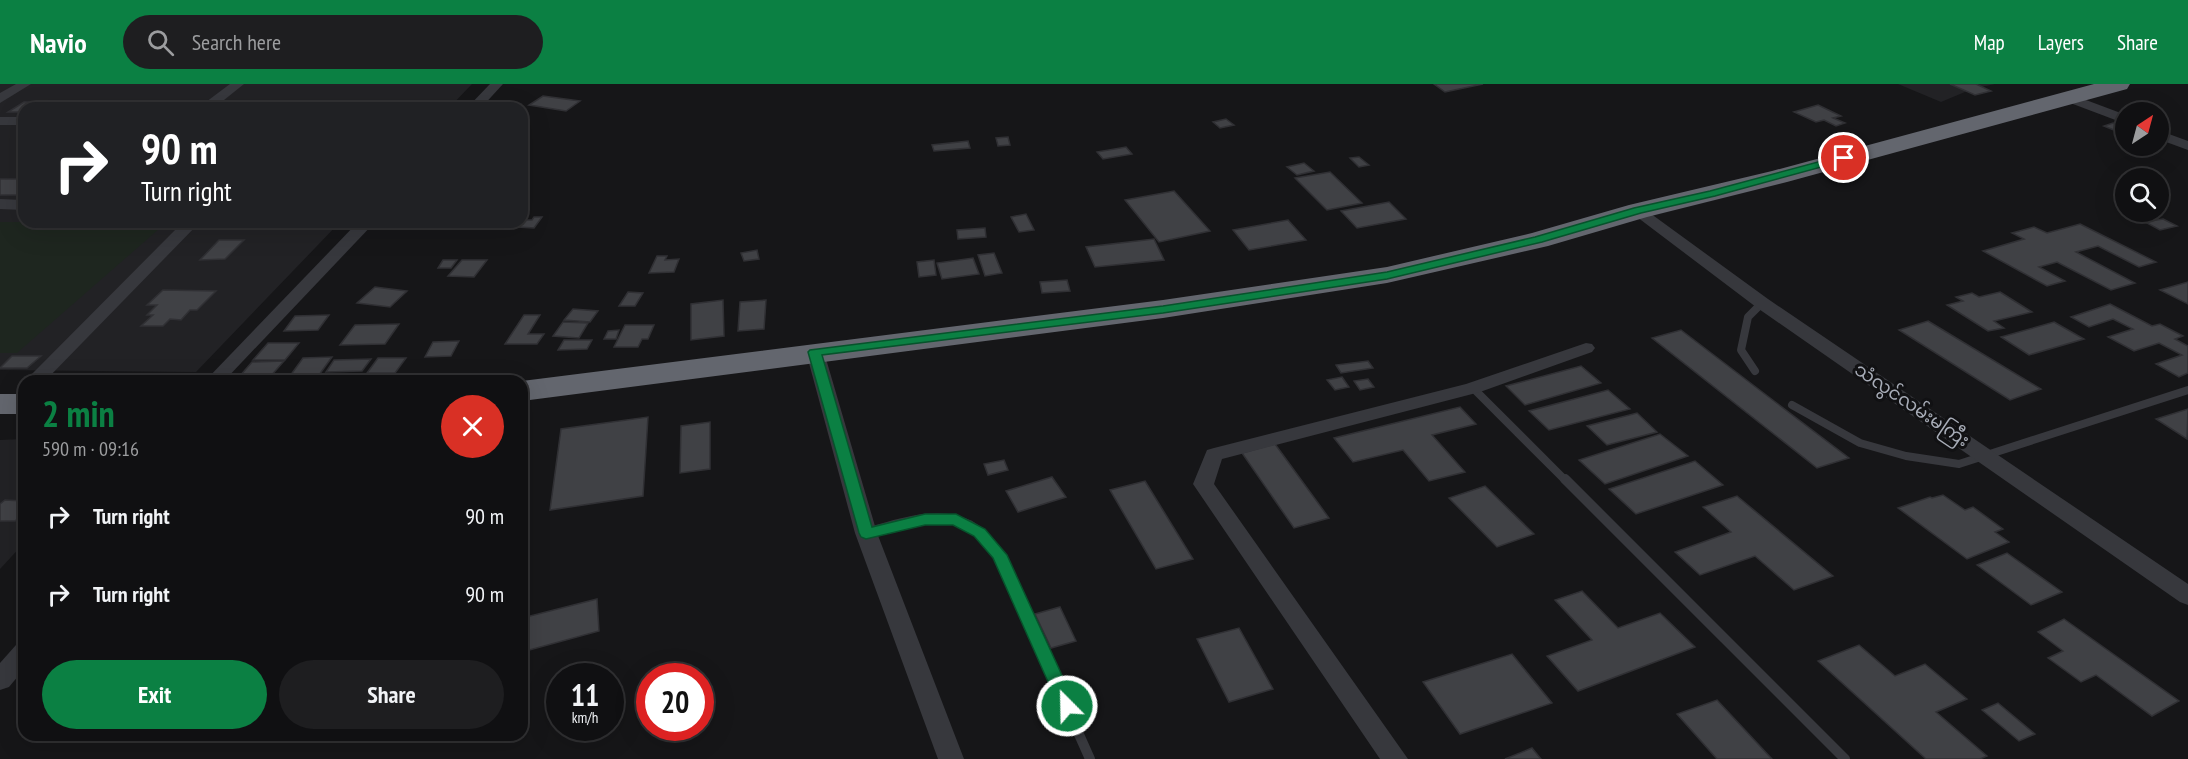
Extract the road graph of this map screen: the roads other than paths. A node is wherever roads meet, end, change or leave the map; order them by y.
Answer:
1 (25, 84) edge
2 (238, 84) edge
3 (497, 84) edge
4 (2118, 84) edge
5 (2070, 98) junction
6 (0, 99) edge
7 (213, 102) edge
8 (480, 102) edge
9 (2115, 116) edge
10 (0, 121) edge
11 (18, 121) edge
12 (2169, 138) edge
13 (2188, 146) edge
14 (0, 204) edge
15 (18, 205) edge
16 (1638, 211) junction
17 (186, 228) edge
18 (361, 228) edge
19 (1762, 303) junction
20 (1586, 348) dead end
21 (815, 352) junction
22 (1755, 372) dead end
23 (40, 375) edge
24 (220, 375) edge
25 (1473, 388) junction
26 (528, 390) edge
27 (2188, 390) edge
28 (1792, 405) dead end
29 (1985, 455) junction
30 (866, 533) junction
31 (2188, 596) edge
32 (18, 659) edge
33 (0, 680) edge
34 (951, 759) edge
35 (1090, 759) edge
36 (1395, 759) edge
37 (1845, 759) edge

1 - 6 street
2 - 7 street
3 - 8 street
4 - 5 highway
5 - 9 street
5 - 16 highway
10 - 11 street
12 - 13 street
14 - 15 street
16 - 19 street, သံလွင်လမ်းမကြီး
16 - 21 highway
17 - 23 street
18 - 24 street
19 - 22 lane
19 - 29 street, သံလွင်လမ်းမကြီး
20 - 25 street
21 - 26 highway
21 - 30 street
25 - 36 street
25 - 37 lane
27 - 29 lane
28 - 29 lane
29 - 31 street, သံလွင်လမ်းမကြီး
30 - 34 street
30 - 35 lane
32 - 33 street

